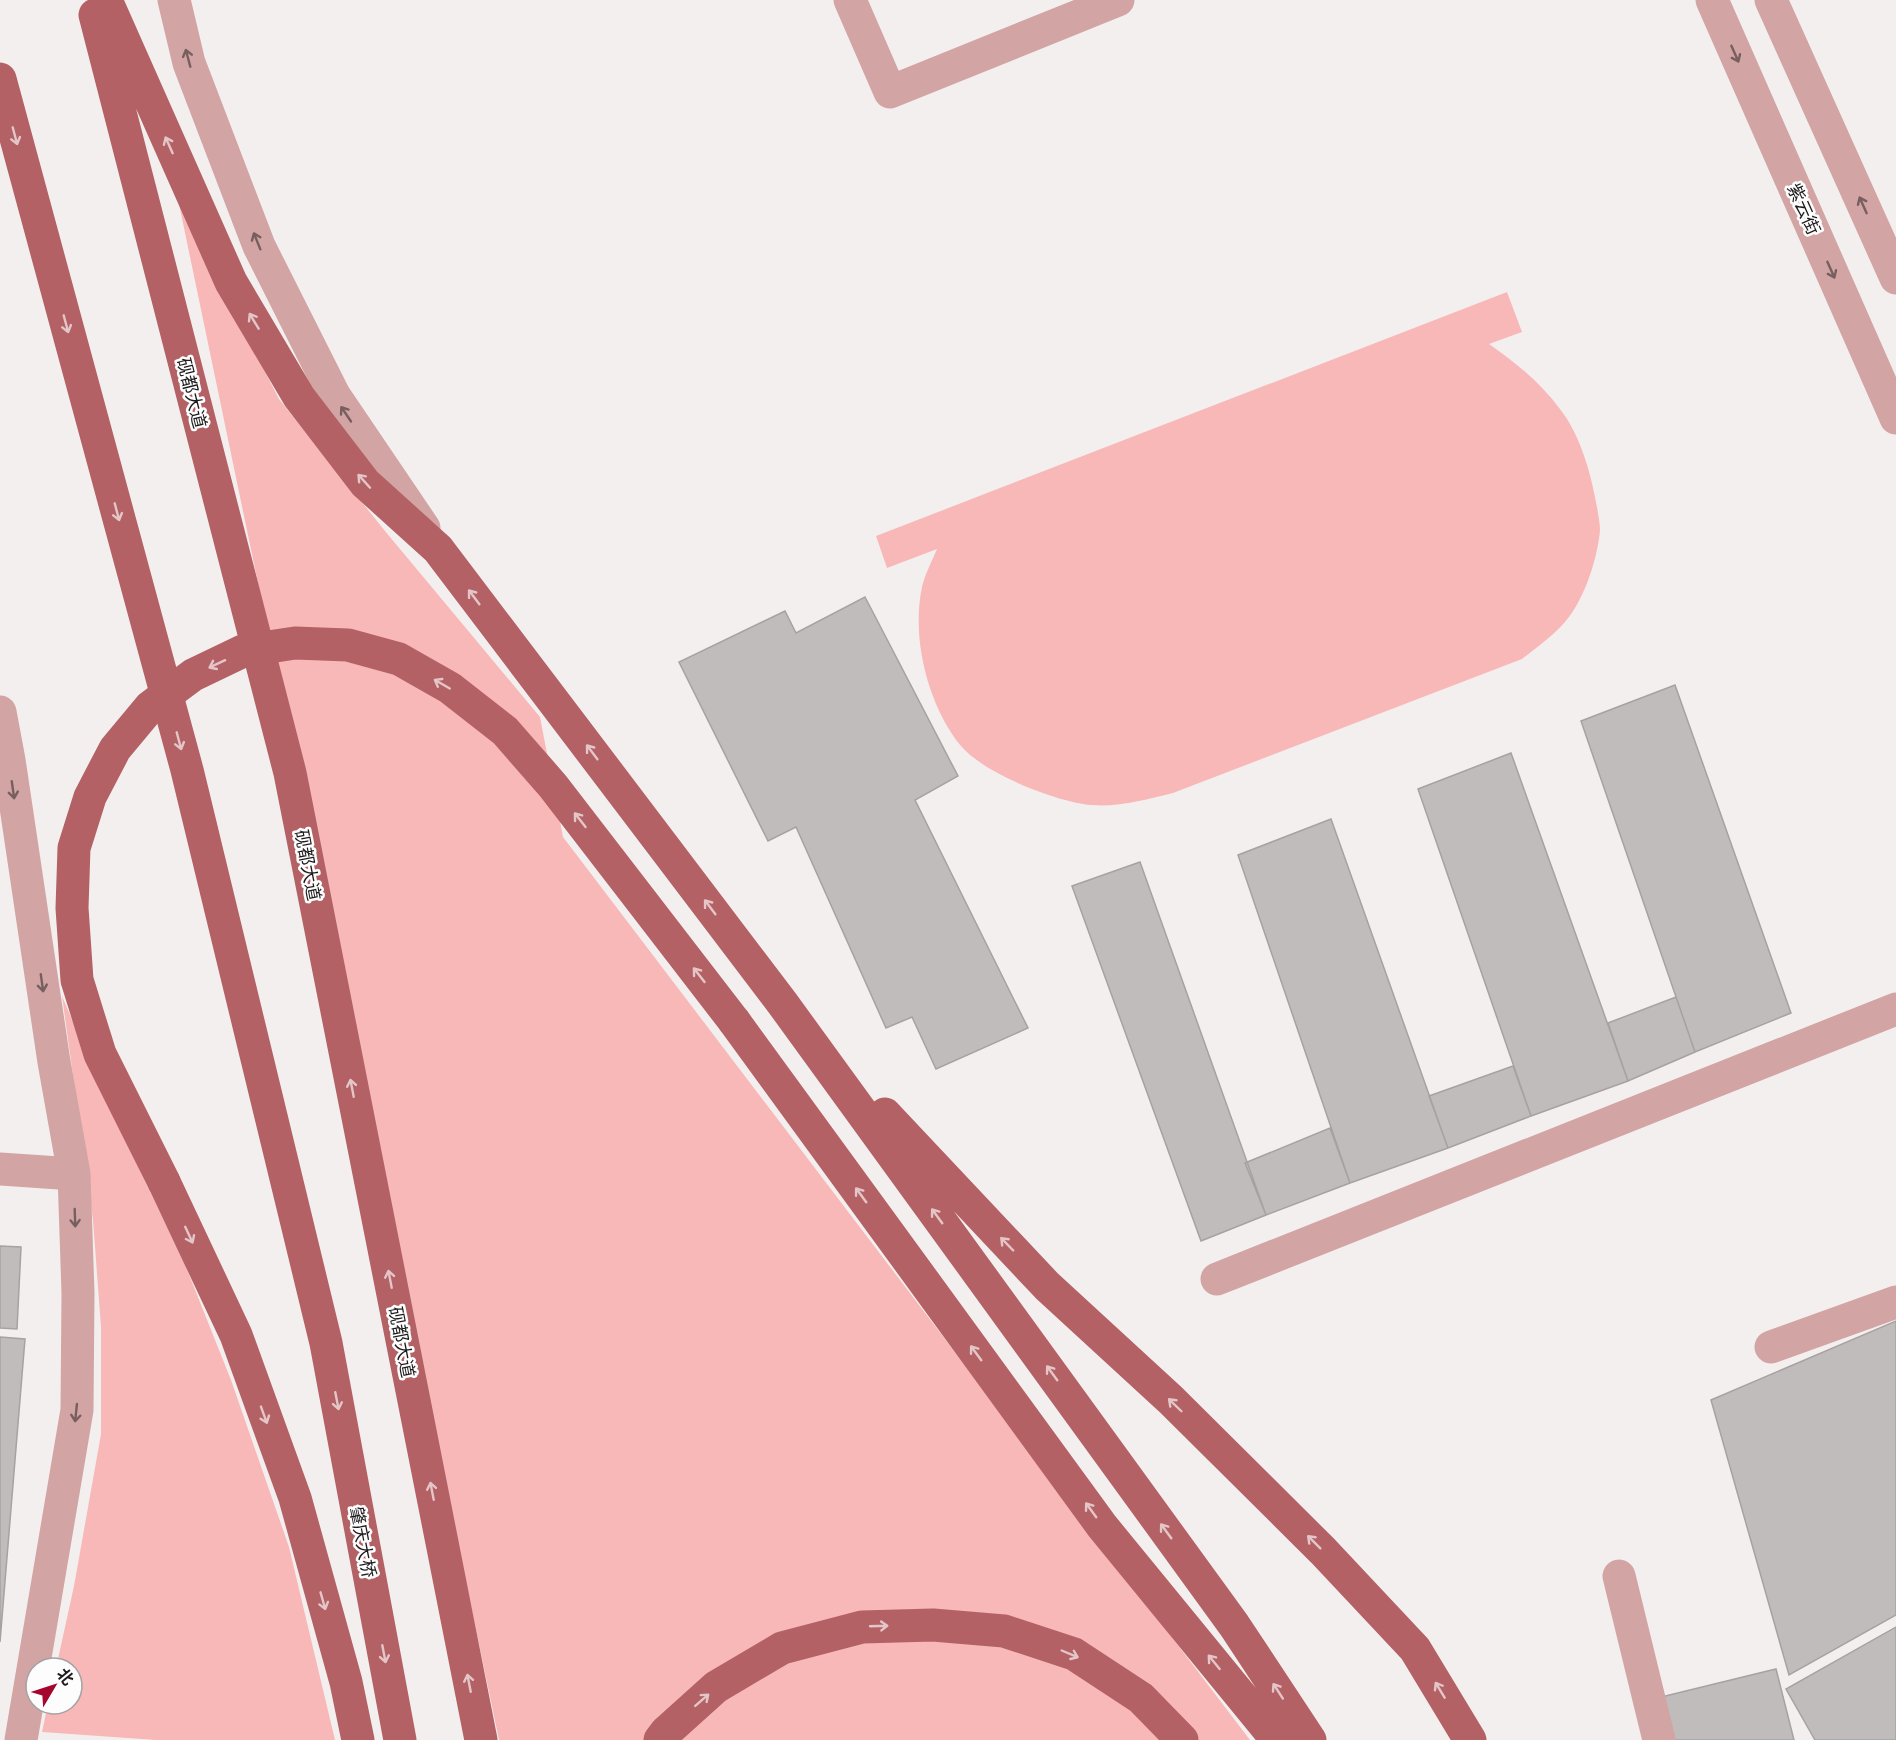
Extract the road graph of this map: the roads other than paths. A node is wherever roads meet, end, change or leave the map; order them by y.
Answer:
1 (91, 0) edge
2 (106, 0) edge
3 (174, 0) edge
4 (850, 0) edge
5 (1118, 0) edge
6 (1712, 0) edge
7 (1771, 0) edge
8 (0, 79) edge
9 (1896, 278) edge
10 (1896, 418) edge
11 (438, 549) junction
12 (0, 712) edge
13 (783, 1004) junction
14 (1896, 1009) edge
15 (0, 1169) edge
16 (74, 1174) junction
17 (1217, 1280) dead end
18 (1896, 1302) edge
19 (1771, 1347) dead end
20 (1619, 1576) dead end
21 (21, 1740) edge
22 (358, 1740) edge
23 (400, 1740) edge
24 (481, 1740) edge
25 (660, 1740) edge
26 (1182, 1740) edge
27 (1277, 1740) edge
28 (1310, 1740) edge
29 (1470, 1740) edge
30 (1659, 1740) edge

24 -> 1 main road, 砚都大道
11 -> 2 main road
11 -> 3 street
4 - 5 street
6 -> 10 street, 紫云街
9 -> 7 street
8 -> 23 main road, 肇庆大桥
13 -> 11 main road
12 -> 16 street
28 -> 13 main road
29 -> 13 main road
14 - 17 street
15 - 16 street
16 -> 21 street
18 - 19 street
20 - 30 street
27 -> 22 main road, bridge
25 -> 26 main road

